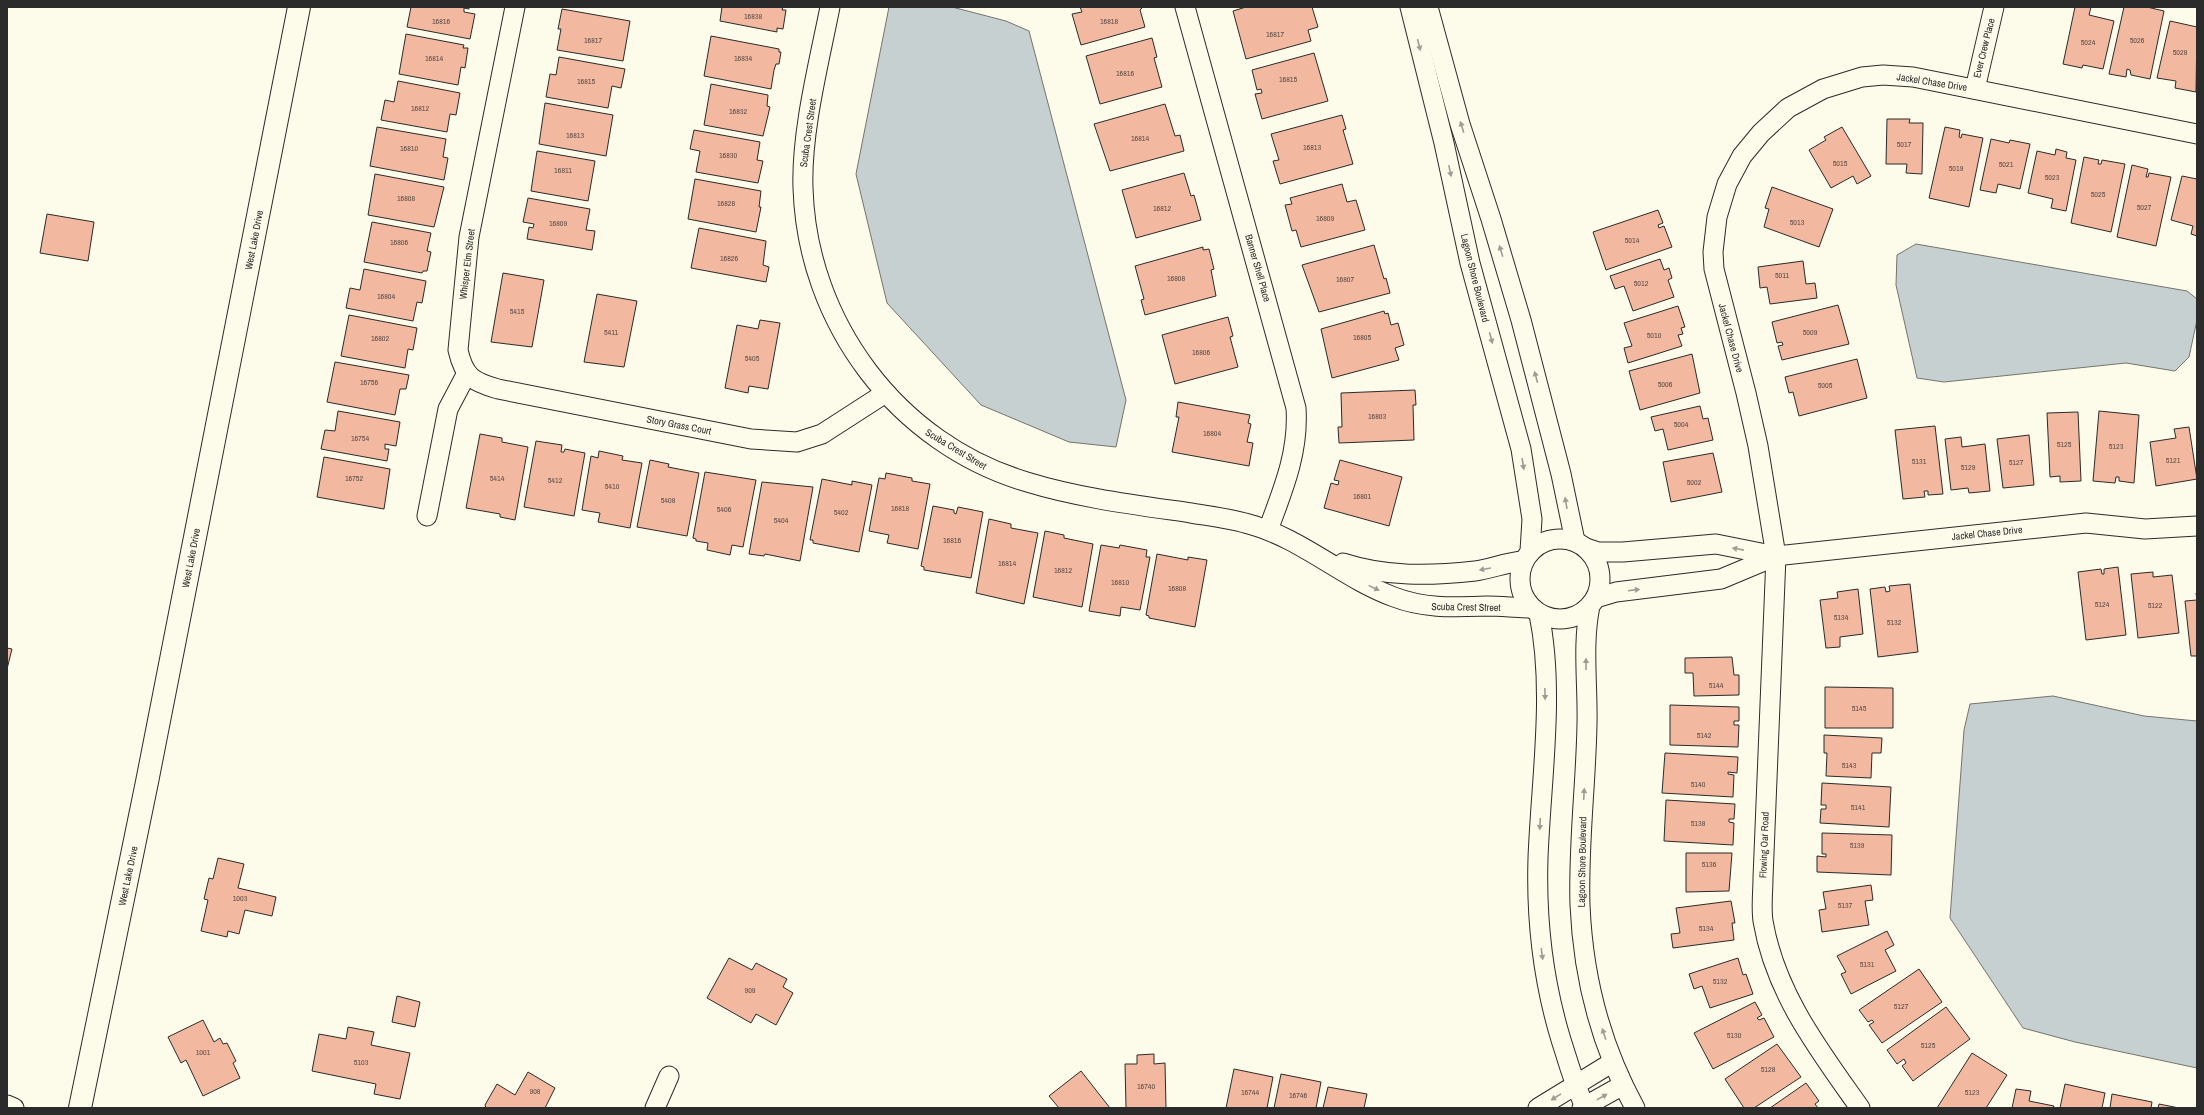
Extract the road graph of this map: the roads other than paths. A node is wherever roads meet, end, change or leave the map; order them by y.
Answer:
1 (299, 7) edge
2 (515, 7) edge
3 (830, 7) edge
4 (1185, 7) edge
5 (1410, 7) edge
6 (1428, 7) edge
7 (1994, 7) edge
8 (1974, 89) junction
9 (2197, 134) edge
10 (466, 373) junction
11 (884, 394) junction
12 (427, 516) dead end
13 (2197, 526) edge
14 (1268, 530) junction
15 (1580, 544) junction
16 (1317, 554) junction
17 (1527, 556) junction
18 (1776, 556) junction
19 (1593, 602) junction
20 (1536, 611) junction
21 (1613, 1062) junction
22 (669, 1076) dead end
23 (1576, 1085) junction
24 (1623, 1085) junction
25 (7, 1105) edge
26 (1584, 1107) edge
27 (14, 1108) edge
28 (80, 1108) edge
29 (655, 1108) edge
30 (1538, 1108) edge
31 (1635, 1108) edge
32 (1860, 1108) edge

1 - 28 street, West Lake Drive
2 - 10 street, Whisper Elm Street
3 - 11 street, Scuba Crest Street
4 - 14 street, Banner Shell Place
5 -> 17 street, Lagoon Shore Boulevard
15 -> 6 street
7 - 8 street, Ever Crew Place
8 - 9 street, Jackel Chase Drive
8 - 18 street, Jackel Chase Drive
10 - 11 street, Story Grass Court
10 - 12 street
11 - 14 street, Scuba Crest Street
13 - 18 street, Jackel Chase Drive
14 - 16 street, Scuba Crest Street
15 - 17 street
18 -> 15 street, Jackel Chase Drive
15 - 19 street
17 -> 16 street, Scuba Crest Street
16 -> 20 street, Scuba Crest Street
17 - 20 street
19 -> 18 street, Jackel Chase Drive
18 - 32 street, Flowing Oar Road
19 - 20 street
21 -> 19 street, Lagoon Shore Boulevard
20 -> 23 street
21 - 23 street
21 - 24 street, Lagoon Shore Boulevard
22 - 29 street
23 - 26 street
23 -> 30 street
26 -> 24 street
24 - 31 street, Lagoon Shore Boulevard
25 - 27 street

